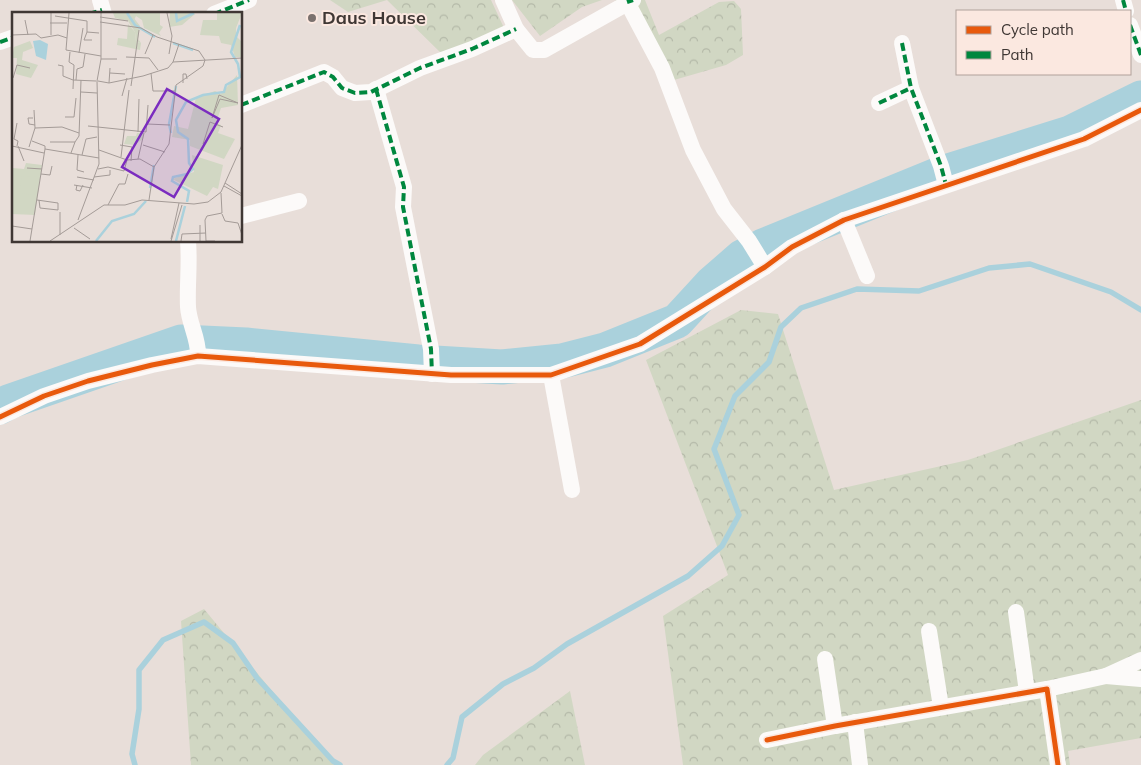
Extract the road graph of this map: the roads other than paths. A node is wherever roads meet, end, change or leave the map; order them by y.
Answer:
1 (249, 0) edge
2 (503, 0) edge
3 (630, 1) edge
4 (219, 12) edge
5 (516, 29) junction
6 (1131, 29) edge
7 (12, 38) edge
8 (0, 42) edge
9 (902, 43) dead end
10 (1141, 55) edge
11 (911, 88) junction
12 (376, 90) junction
13 (879, 103) dead end
14 (242, 105) edge
15 (1141, 110) edge
16 (944, 177) junction
17 (299, 201) dead end
18 (242, 216) edge
19 (844, 220) junction
20 (188, 242) edge
21 (762, 263) junction
22 (867, 276) dead end
23 (198, 352) junction
24 (432, 365) junction
25 (551, 375) junction
26 (0, 417) edge
27 (572, 490) dead end
28 (1016, 612) dead end
29 (929, 631) dead end
30 (825, 659) dead end
31 (1141, 660) edge
32 (1106, 676) junction
33 (1141, 679) edge
34 (1047, 689) junction
35 (1027, 692) junction
36 (941, 707) junction
37 (855, 722) junction
38 (835, 726) junction
39 (767, 740) dead end
40 (860, 765) edge
41 (1058, 765) edge

1 - 4 street
2 - 5 street
3 - 5 street
3 - 21 street
5 - 12 street
6 - 10 street
7 - 8 street
9 - 11 street
11 - 13 street
11 - 16 street
12 - 14 street
12 - 24 street
15 - 16 street
16 - 19 street
17 - 18 street
19 - 21 street
19 - 22 street
20 - 23 street
21 - 25 street
23 - 24 street
23 - 26 street
24 - 25 street
25 - 27 street
28 - 35 street
29 - 36 street
30 - 38 street
31 - 32 street
32 - 33 street
32 - 34 street
34 - 35 street
34 - 41 street
35 - 36 street
36 - 37 street
37 - 38 street
37 - 40 street
38 - 39 street

